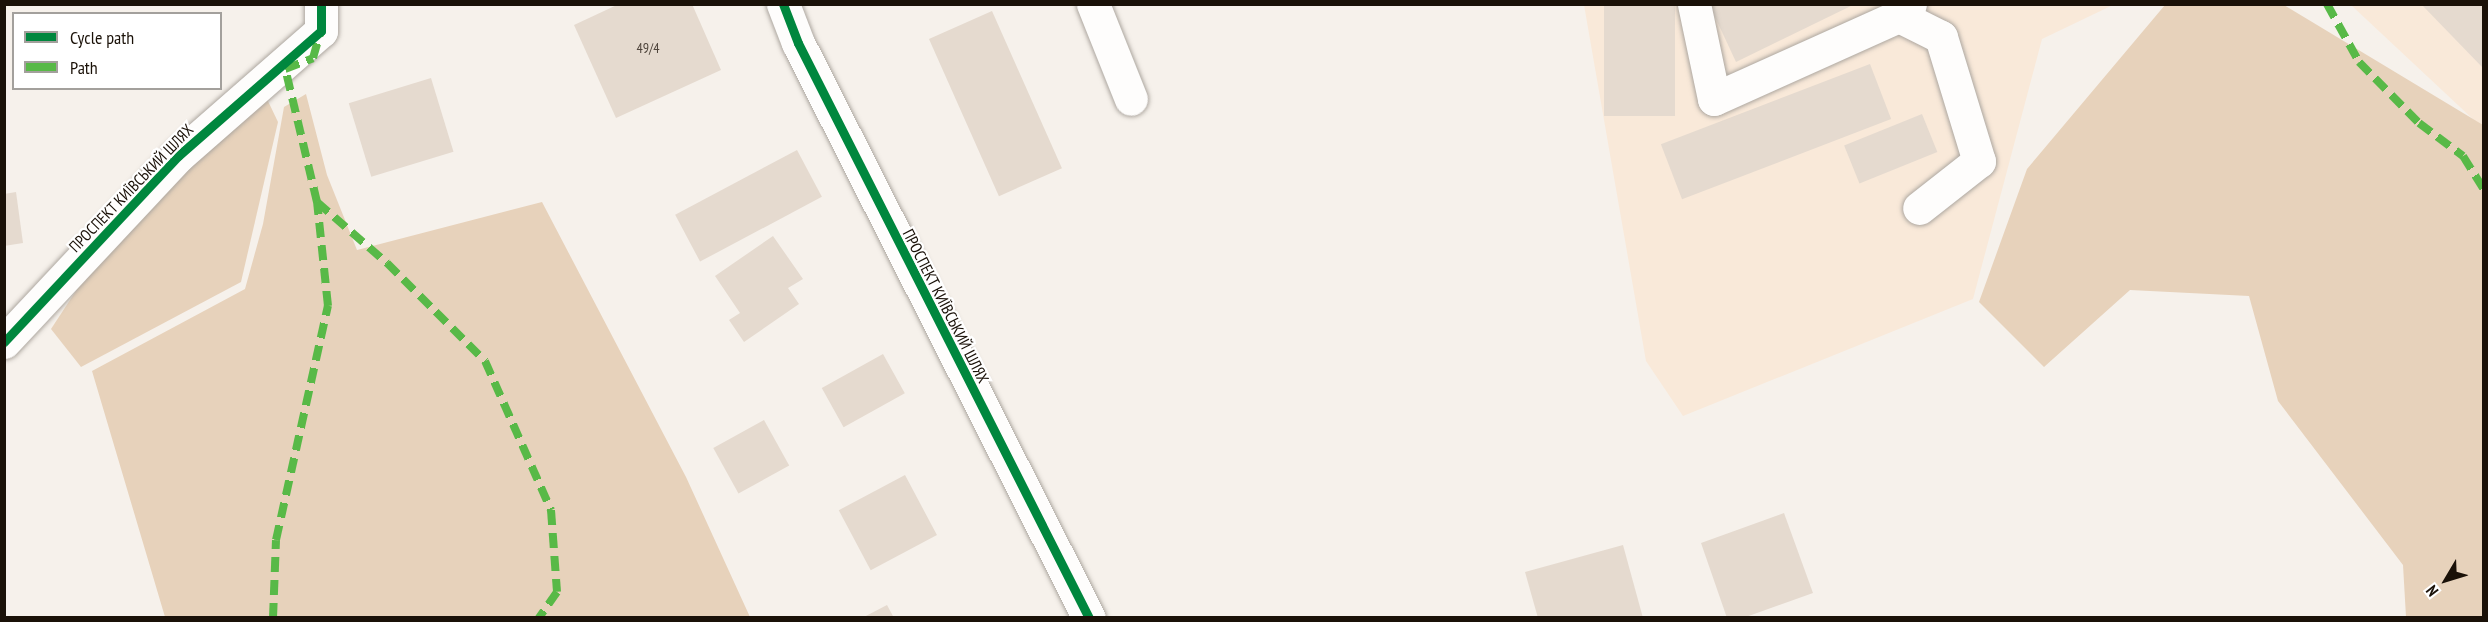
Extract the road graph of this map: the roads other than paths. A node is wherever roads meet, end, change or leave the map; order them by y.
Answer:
1 (321, 4) edge
2 (783, 4) edge
3 (1093, 4) edge
4 (1694, 4) edge
5 (1905, 10) edge
6 (1131, 99) dead end
7 (1919, 208) dead end
8 (4, 342) edge
9 (1089, 618) edge

1 - 8 street, ПРОСПЕКТ КИЇВСЬКИЙ ШЛЯХ
2 - 9 street, ПРОСПЕКТ КИЇВСЬКИЙ ШЛЯХ
3 - 6 street
4 - 5 street
5 - 7 street

